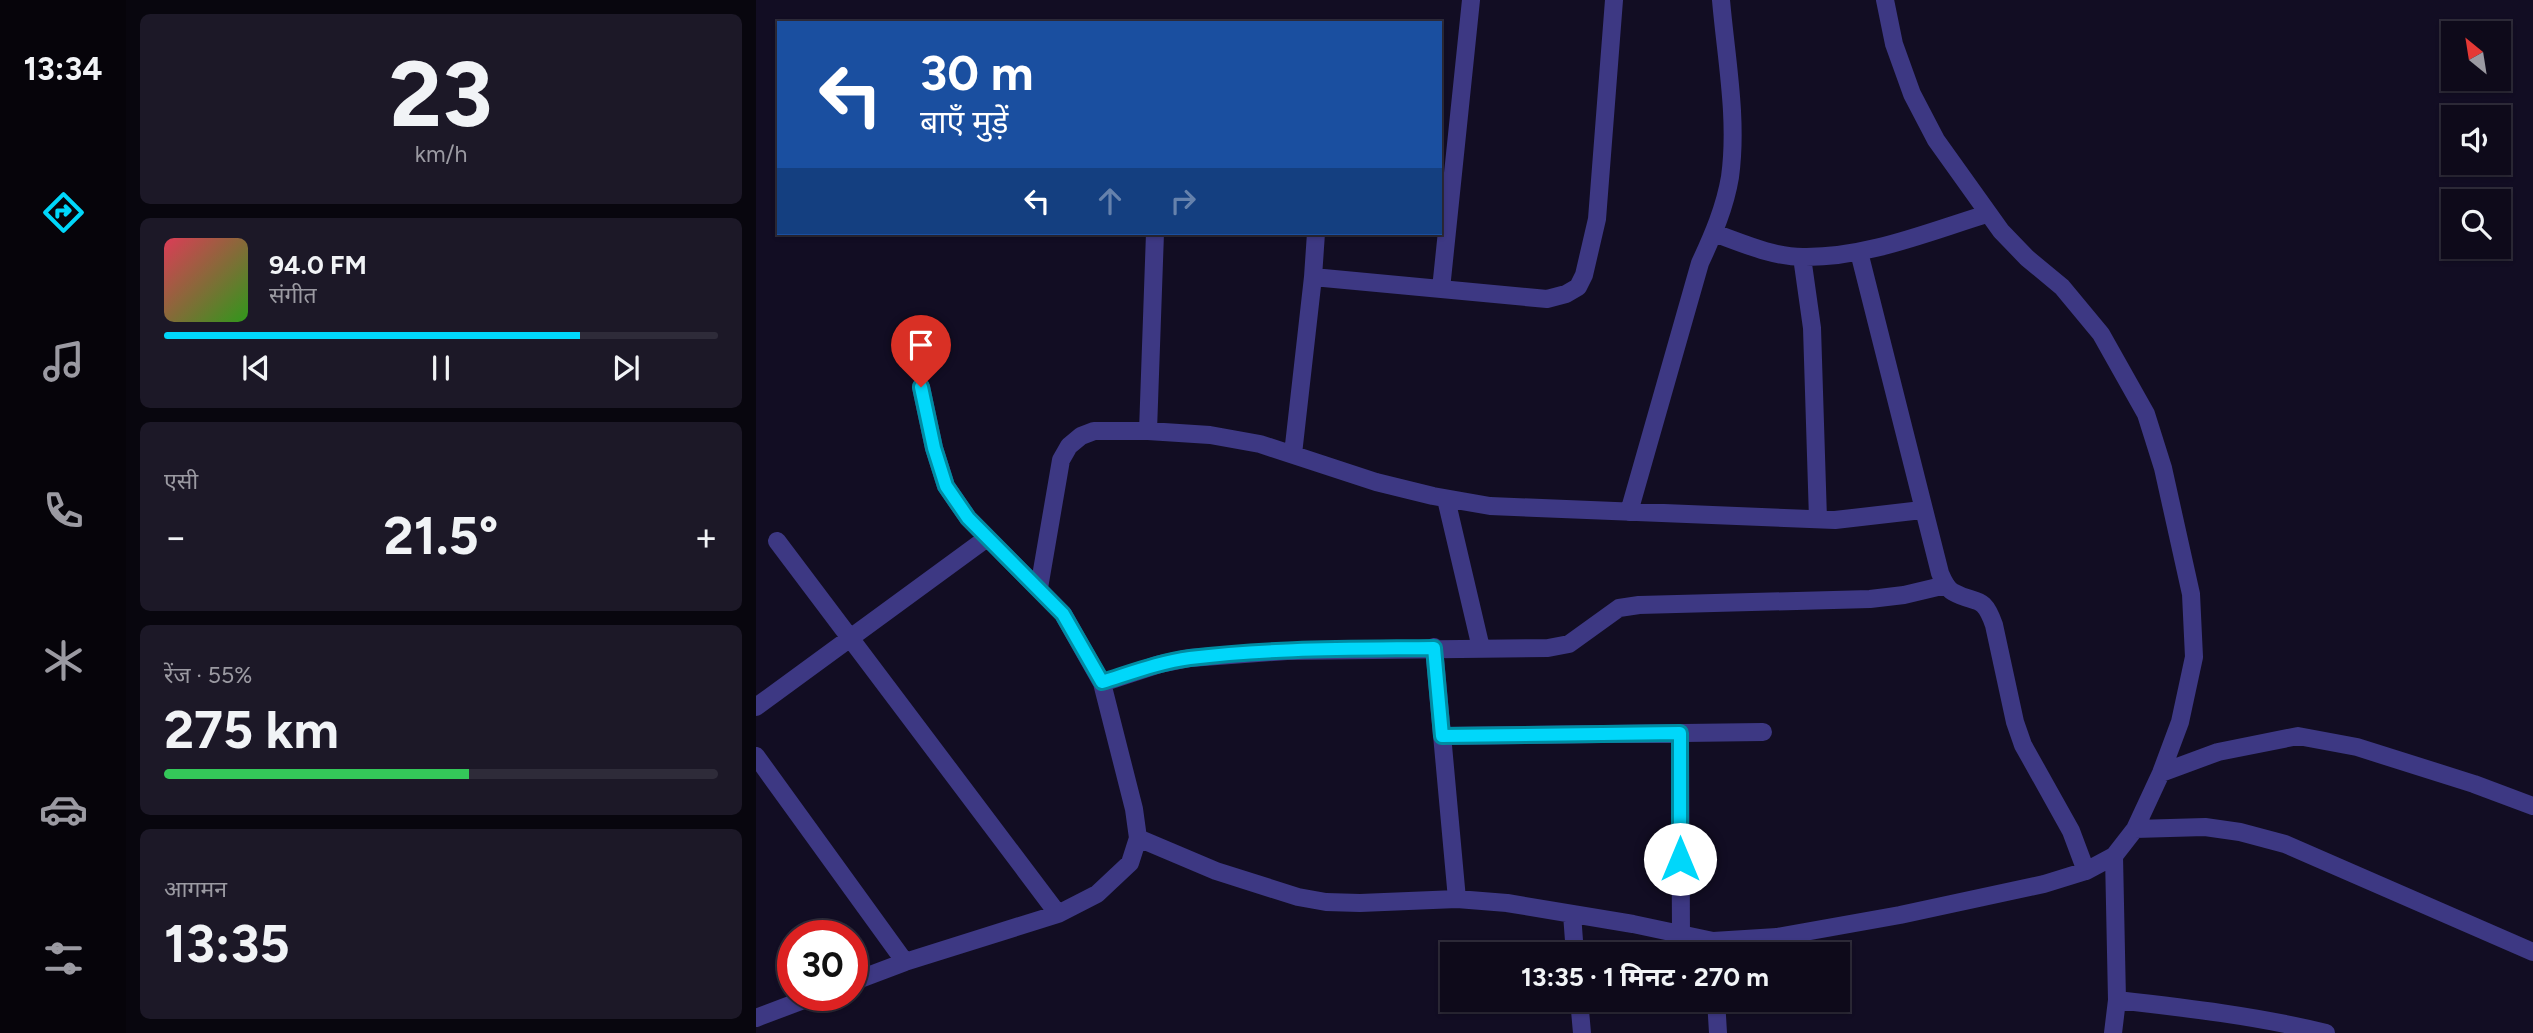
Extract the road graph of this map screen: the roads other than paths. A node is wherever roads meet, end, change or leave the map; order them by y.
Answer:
1 (1471, 0) edge
2 (1614, 0) edge
3 (1721, 0) edge
4 (1885, 0) edge
5 (1987, 214) junction
6 (1714, 233) junction
7 (1155, 235) edge
8 (1316, 235) edge
9 (1859, 252) junction
10 (1802, 257) junction
11 (1313, 277) junction
12 (1441, 289) junction
13 (921, 387) dead end
14 (1148, 431) junction
15 (1293, 454) junction
16 (1446, 499) junction
17 (1922, 510) junction
18 (1629, 512) junction
19 (1818, 519) junction
20 (987, 538) junction
21 (777, 541) dead end
22 (1946, 585) junction
23 (1039, 588) junction
24 (850, 638) junction
25 (1434, 648) junction
26 (1481, 648) junction
27 (1102, 682) junction
28 (756, 707) edge
29 (1763, 732) dead end
30 (1680, 733) junction
31 (1442, 736) junction
32 (756, 756) edge
33 (2161, 773) junction
34 (2533, 806) edge
35 (2135, 829) junction
36 (1138, 838) junction
37 (2114, 856) junction
38 (2086, 871) junction
39 (1457, 899) junction
40 (1058, 914) junction
41 (1572, 914) junction
42 (1681, 934) junction
43 (1574, 942) edge
44 (1700, 942) edge
45 (1748, 942) edge
46 (2533, 952) edge
47 (905, 962) junction
48 (868, 976) edge
49 (2116, 1000) junction
50 (777, 1010) edge
51 (1580, 1012) edge
52 (1717, 1012) edge
53 (756, 1018) edge
54 (1582, 1033) edge
55 (1718, 1033) edge
56 (2113, 1033) edge
57 (2326, 1033) edge

1 - 12 street
2 - 12 street
3 - 6 street
4 - 5 street
5 - 9 street
5 - 33 street
6 - 10 street
6 - 18 street
7 - 14 street
8 - 11 street
9 - 10 street
9 - 17 street
10 - 19 street
11 - 12 street
11 - 15 street
13 - 20 street
14 - 15 street
14 - 23 street
15 - 16 street
16 - 18 street
16 - 26 street
17 - 19 street
17 - 22 street
18 - 19 street
20 - 23 street
20 - 24 street
21 - 24 street
22 - 26 street
22 - 38 street
23 - 27 street
24 - 28 street
24 - 40 street
25 - 26 street
25 - 27 street
25 - 31 street
27 - 36 street
29 - 30 street
30 - 31 street
30 - 42 street
31 - 39 street
32 - 47 street
33 - 34 street
33 - 35 street
35 - 37 street
35 - 46 street
36 - 39 street
36 - 40 street
37 - 38 street
37 - 49 street
38 - 45 street
39 - 41 street
40 - 47 street
41 - 42 street
41 - 43 street
42 - 44 street
47 - 48 street
49 - 56 street
49 - 57 street
50 - 53 street
51 - 54 street
52 - 55 street

